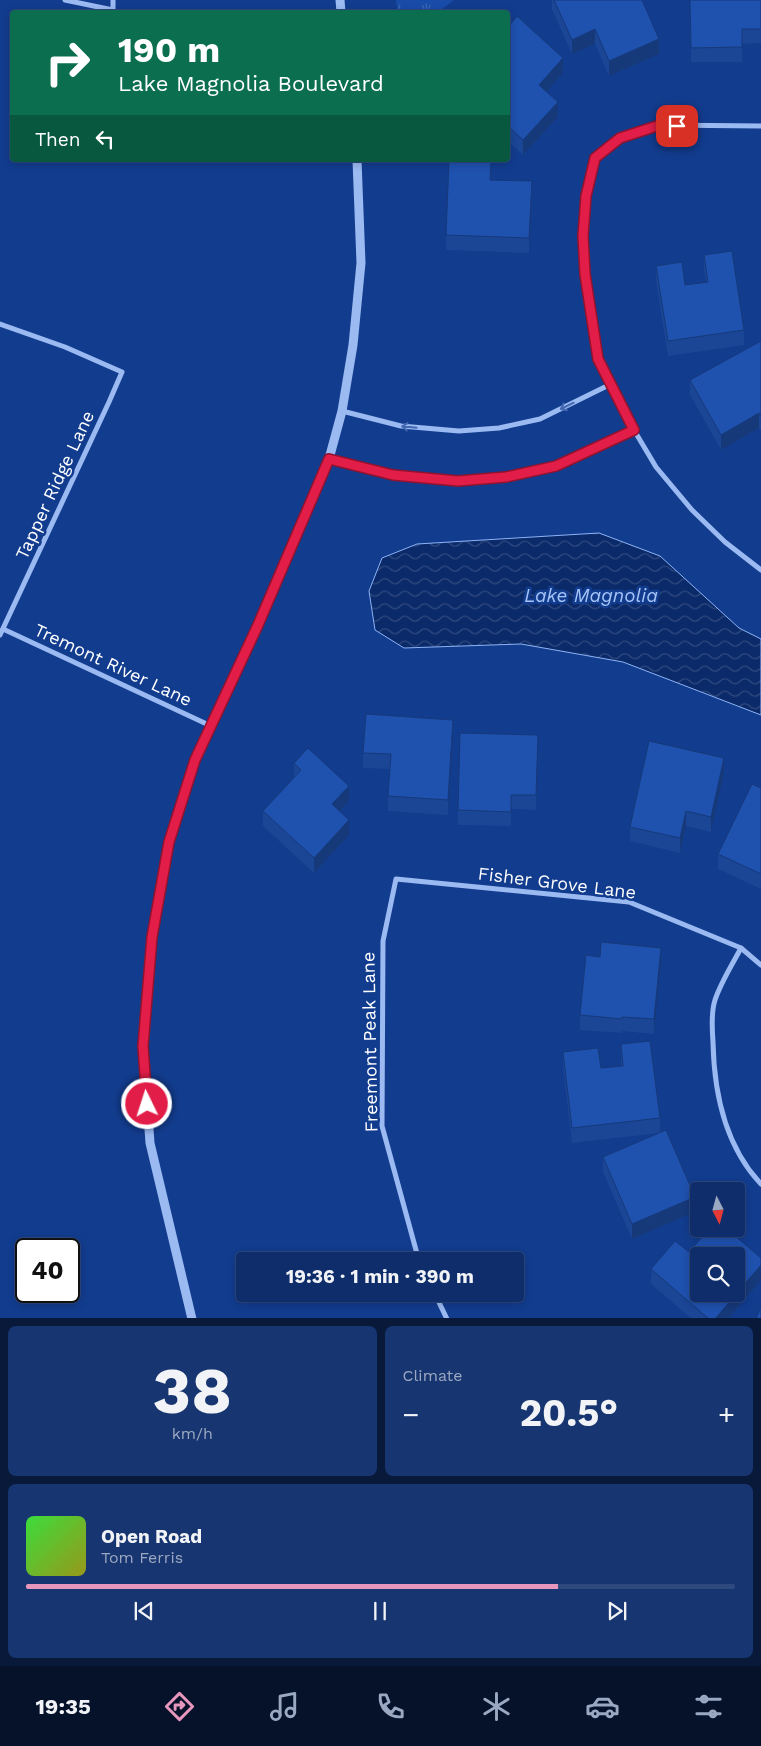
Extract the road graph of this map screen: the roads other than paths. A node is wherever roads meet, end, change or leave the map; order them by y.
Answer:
1 (65, 0) edge
2 (113, 0) edge
3 (761, 126) edge
4 (357, 162) edge
5 (0, 324) edge
6 (611, 384) junction
7 (342, 411) junction
8 (634, 430) junction
9 (329, 459) junction
10 (761, 570) edge
11 (3, 629) junction
12 (0, 635) edge
13 (211, 726) junction
14 (396, 879) joint
15 (741, 948) junction
16 (761, 965) edge
17 (761, 1184) edge
18 (417, 1252) edge
19 (439, 1302) edge
20 (192, 1318) edge
21 (447, 1318) edge

1 - 2 street
3 - 6 street
4 - 7 street
5 - 11 street, Tapper Ridge Lane
6 -> 7 street
6 - 8 street
7 - 9 street
8 - 9 street
8 - 10 street
9 - 13 street
11 - 12 street, Tapper Ridge Lane
11 - 13 street, Tremont River Lane
13 - 20 street
14 - 15 street, Fisher Grove Lane
14 - 18 street, Freemont Peak Lane
15 - 16 street, Fisher Grove Lane
15 - 17 street
19 - 21 street

